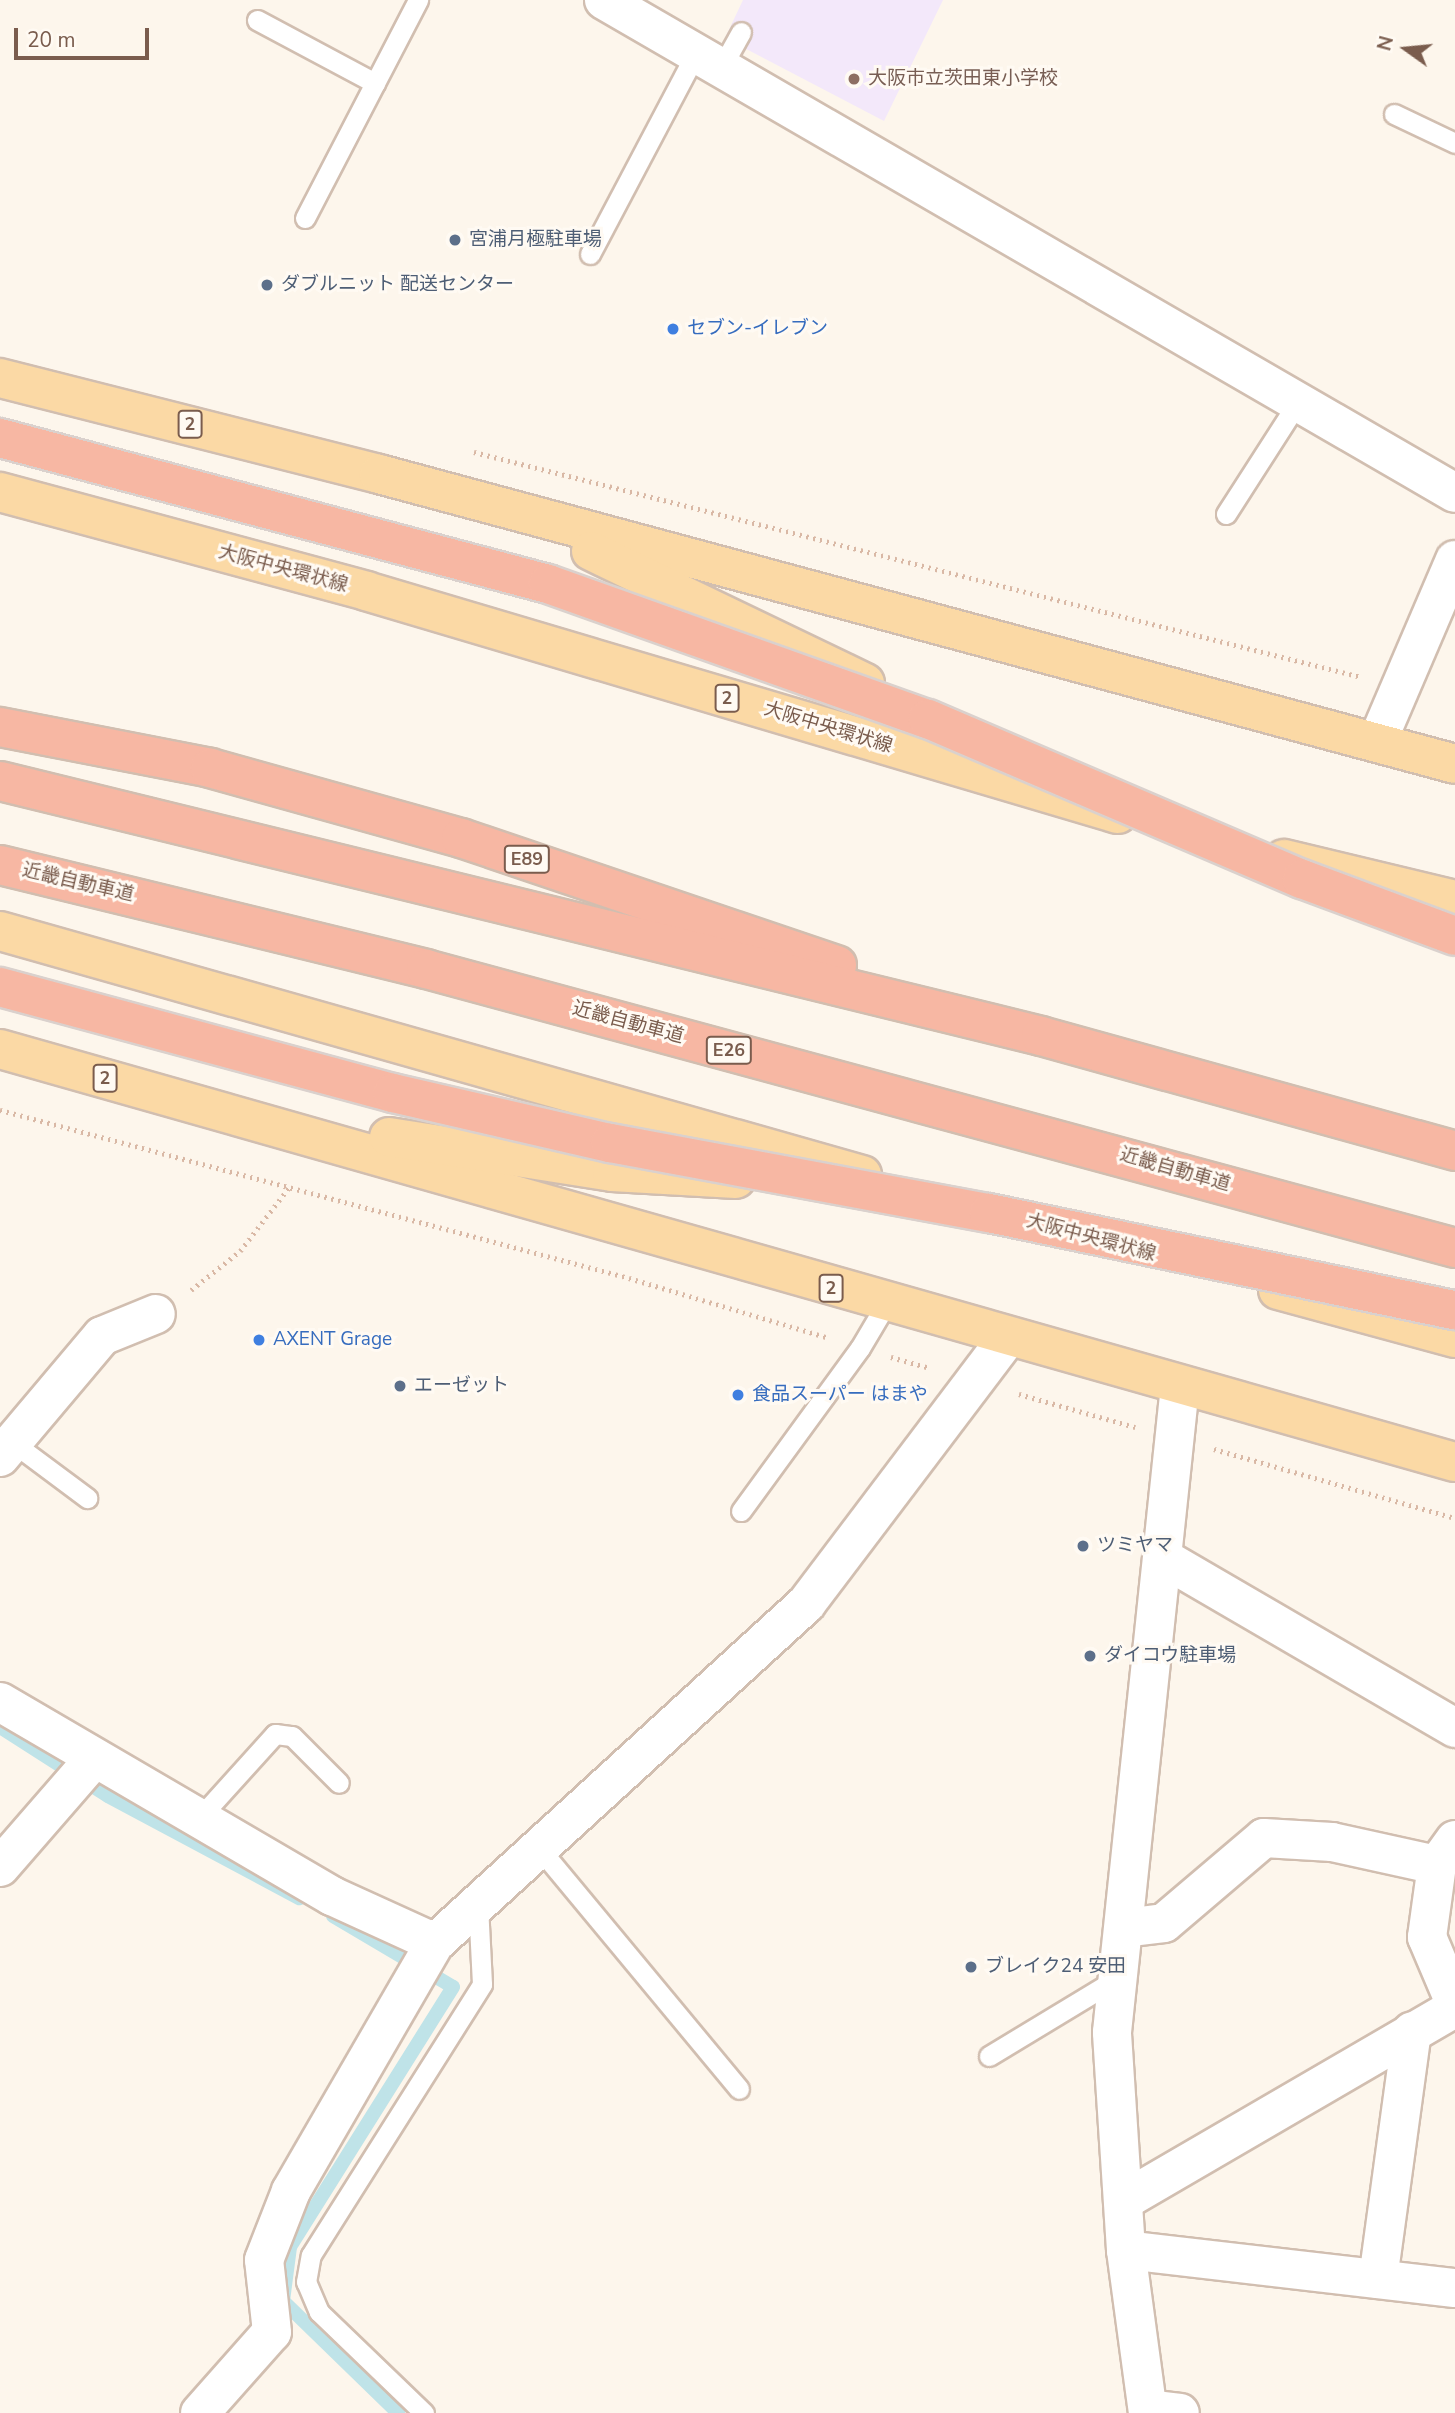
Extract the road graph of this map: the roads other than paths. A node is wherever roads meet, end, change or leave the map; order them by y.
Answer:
1 (418, 0) edge
2 (604, 0) edge
3 (645, 10) edge
4 (257, 20) dead end
5 (741, 32) dead end
6 (709, 61) junction
7 (375, 83) junction
8 (1394, 114) dead end
9 (1455, 143) edge
10 (305, 218) dead end
11 (590, 254) dead end
12 (0, 378) edge
13 (1298, 402) junction
14 (0, 438) edge
15 (379, 474) junction
16 (0, 492) edge
17 (1455, 493) edge
18 (1226, 514) dead end
19 (1455, 560) edge
20 (0, 727) edge
21 (1377, 742) junction
22 (1455, 764) edge
23 (0, 781) edge
24 (1121, 815) junction
25 (0, 865) edge
26 (1455, 900) edge
27 (0, 931) edge
28 (1455, 936) edge
29 (0, 987) edge
30 (1041, 1036) junction
31 (0, 1049) edge
32 (210, 1107) junction
33 (1455, 1150) edge
34 (916, 1190) junction
35 (1455, 1248) edge
36 (886, 1304) junction
37 (1455, 1310) edge
38 (156, 1314) road end
39 (1007, 1338) junction
40 (1455, 1338) edge
41 (1180, 1386) junction
42 (6, 1450) edge
43 (1455, 1462) edge
44 (87, 1498) dead end
45 (741, 1511) dead end
46 (1163, 1558) junction
47 (0, 1702) edge
48 (1455, 1728) edge
49 (93, 1760) junction
50 (339, 1783) dead end
51 (200, 1817) junction
52 (539, 1848) junction
53 (1446, 1852) edge
54 (0, 1867) edge
55 (478, 1904) junction
56 (1124, 1928) junction
57 (434, 1944) junction
58 (1118, 1978) junction
59 (1455, 2006) edge
60 (1412, 2031) junction
61 (989, 2056) dead end
62 (739, 2089) dead end
63 (1123, 2201) junction
64 (1126, 2250) junction
65 (1378, 2279) junction
66 (1455, 2288) edge
67 (1159, 2412) edge
68 (200, 2413) edge
69 (424, 2413) edge

1 - 7 lane
2 - 3 street
3 - 6 street
4 - 7 lane
5 - 6 lane
6 - 11 lane
6 - 13 street
7 - 10 lane
8 - 9 lane
12 - 15 main road, 2
13 - 17 street
13 - 18 lane
14 - 28 highway, bridge
15 - 21 main road, 2
15 - 24 main road
16 - 24 main road, 大阪中央環状線 / 2
19 - 21 street
20 - 30 highway, E89
21 - 22 main road, 2
23 - 30 highway
24 - 26 main road, 大阪中央環状線 / 2
25 - 35 highway, 近畿自動車道 / E26
27 - 34 main road, 大阪中央環状線 / 2
29 - 37 highway, bridge
30 - 33 highway
31 - 32 main road, 2
32 - 34 main road, 2
32 - 36 main road, 2
34 - 40 main road, 大阪中央環状線 / 2
36 - 39 main road, 2
36 - 45 lane
38 - 42 street
39 - 41 main road, 2
39 - 52 street
41 - 43 main road, 2
41 - 46 street
42 - 44 lane
46 - 48 street
46 - 56 street
47 - 49 street
49 - 51 street
49 - 54 street
50 - 51 lane
51 - 57 street
52 - 55 street
52 - 62 lane
53 - 56 street
53 - 59 street
55 - 57 street
55 - 69 lane
56 - 58 street
57 - 68 street
58 - 61 lane
58 - 63 street
59 - 60 street
60 - 63 street
60 - 65 street
63 - 64 street
64 - 65 street
64 - 67 street
65 - 66 street

